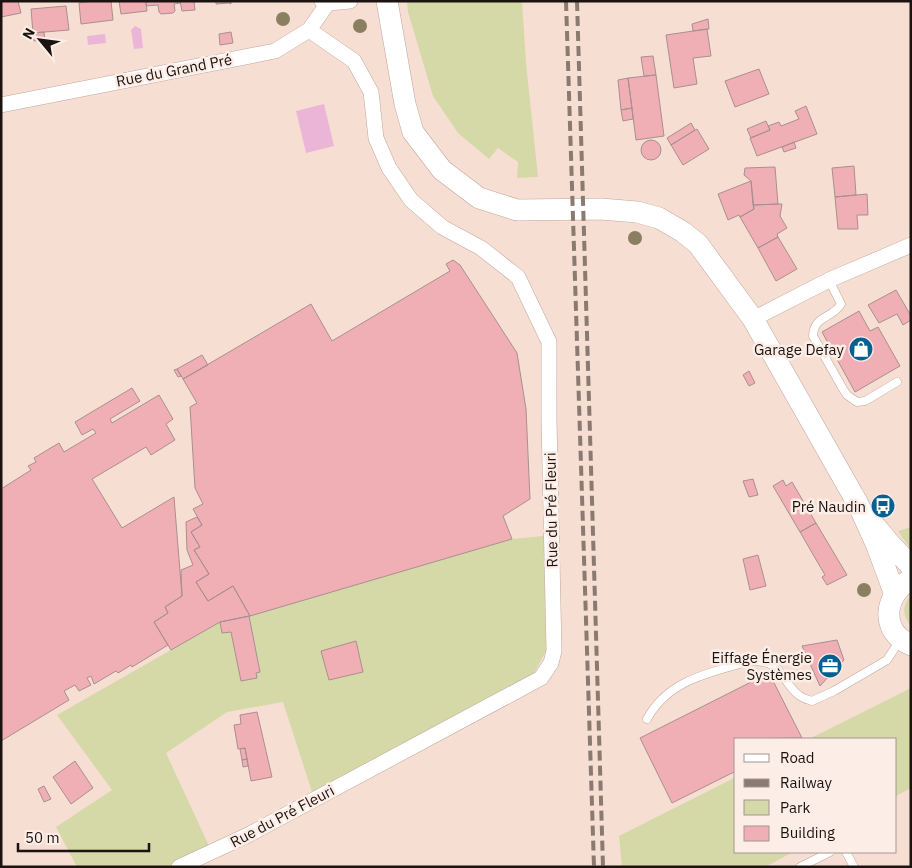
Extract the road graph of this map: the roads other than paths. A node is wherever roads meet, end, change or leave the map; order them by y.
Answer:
1 (350, 1) edge
2 (387, 1) edge
3 (325, 2) edge
4 (309, 30) junction
5 (1, 104) edge
6 (911, 245) edge
7 (829, 280) junction
8 (753, 319) junction
9 (897, 382) dead end
10 (858, 504) junction
11 (911, 566) edge
12 (911, 579) edge
13 (894, 592) junction
14 (906, 642) edge
15 (647, 719) dead end
16 (828, 853) edge
17 (847, 853) edge
18 (179, 867) edge
19 (800, 867) edge
20 (854, 867) edge

1 - 3 street
2 - 8 main road
3 - 4 street, Rue du Grand Pré
4 - 5 street, Rue du Grand Pré
4 - 18 street, Rue du Pré Fleuri
6 - 7 street
7 - 8 street
7 - 9 lane
8 - 10 main road
10 - 11 main road
10 - 13 main road
12 - 13 main road
13 - 14 main road
14 - 15 lane
16 - 19 lane
17 - 20 lane

